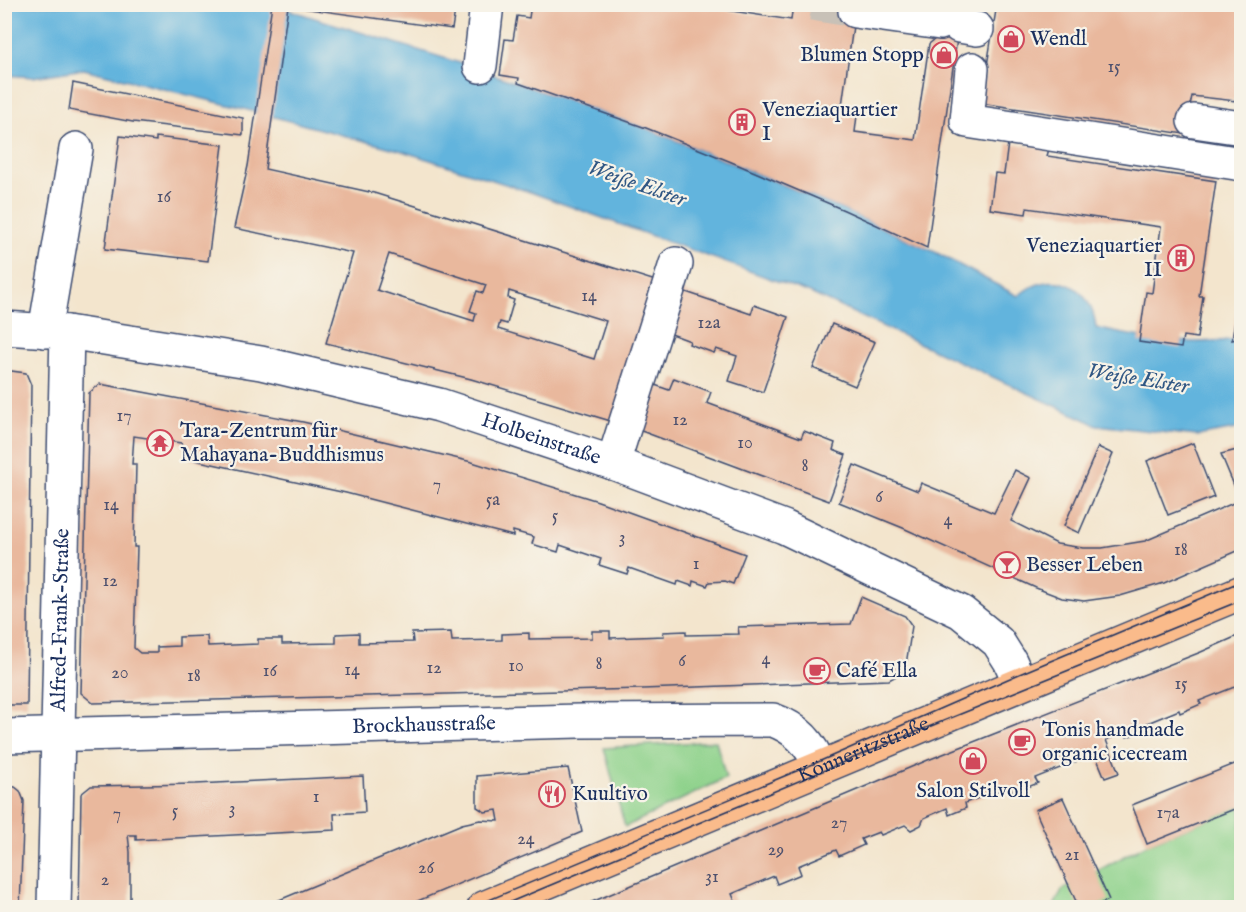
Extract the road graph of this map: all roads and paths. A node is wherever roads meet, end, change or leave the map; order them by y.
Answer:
1 (487, 4) edge
2 (855, 11) tunnel mouth
3 (959, 26) dead end
4 (480, 66) dead end
5 (972, 69) dead end
6 (1194, 121) dead end
7 (1242, 128) edge
8 (76, 149) dead end
9 (1241, 172) edge
10 (676, 264) dead end
11 (4, 328) edge
12 (56, 332) junction
13 (613, 463) junction
14 (1242, 592) edge
15 (1020, 683) junction
16 (57, 734) junction
17 (4, 736) edge
18 (820, 768) junction
19 (54, 908) edge
20 (484, 908) edge

1 - 4 street
2 - 3 street
5 - 9 street
6 - 7 street
8 - 12 street, Alfred-Frank-Straße
10 - 13 street
11 - 12 street, Holbeinstraße
12 - 13 street, Holbeinstraße
12 - 16 street, Alfred-Frank-Straße
13 - 15 street, Holbeinstraße
14 - 15 main road, Könneritzstraße
15 - 18 main road, Könneritzstraße
16 - 17 street, Brockhausstraße
16 - 18 street, Brockhausstraße
16 - 19 street, Alfred-Frank-Straße
18 - 20 main road, Könneritzstraße

